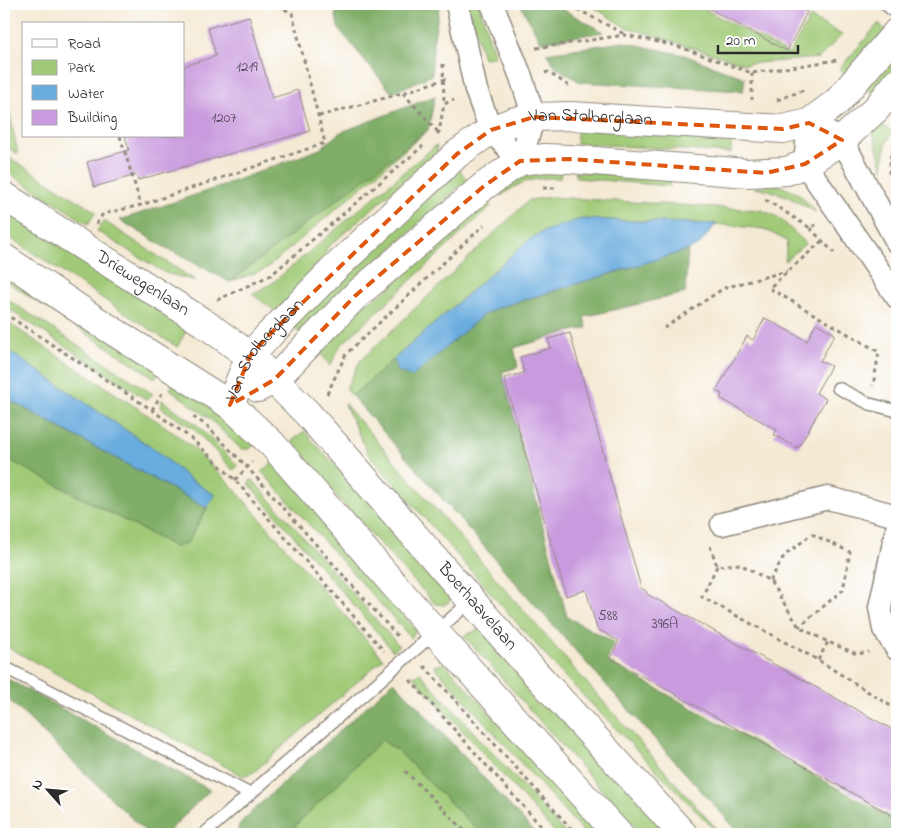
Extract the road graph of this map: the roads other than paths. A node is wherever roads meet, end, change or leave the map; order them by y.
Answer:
1 (457, 4) edge
2 (492, 4) edge
3 (885, 4) edge
4 (897, 14) edge
5 (897, 32) edge
6 (897, 83) edge
7 (534, 117) junction
8 (809, 123) junction
9 (491, 130) junction
10 (842, 140) junction
11 (520, 161) junction
12 (805, 164) junction
13 (4, 196) edge
14 (897, 242) edge
15 (4, 258) edge
16 (897, 297) edge
17 (250, 356) junction
18 (274, 380) junction
19 (838, 388) dead end
20 (230, 404) junction
21 (897, 411) edge
22 (897, 516) edge
23 (897, 529) edge
24 (715, 531) road end
25 (471, 601) junction
26 (436, 633) junction
27 (896, 648) edge
28 (4, 667) edge
29 (250, 794) junction
30 (204, 834) edge
31 (618, 834) edge
32 (684, 834) edge

1 - 9 street
2 - 7 street
3 - 4 lane
5 - 8 street, Van Stolberglaan
6 - 10 street, Van Stolberglaan
7 - 8 street, Van Stolberglaan
7 - 9 street, Van Stolberglaan
7 - 11 street
8 - 10 street
8 - 12 street
9 - 11 street
9 - 17 street, Van Stolberglaan
10 - 12 street, Van Stolberglaan
10 - 14 street
11 - 12 street, Van Stolberglaan
11 - 18 street, Van Stolberglaan
12 - 16 street
13 - 17 street, Driewegenlaan
15 - 20 street
17 - 18 street, Driewegenlaan
17 - 20 street, Van Stolberglaan
18 - 20 street, Van Stolberglaan
18 - 25 street, Boerhaavelaan
19 - 21 lane
20 - 26 street
22 - 24 street
23 - 27 street
25 - 26 lane
25 - 32 street, Boerhaavelaan
26 - 29 lane
26 - 31 street
28 - 29 lane
29 - 30 lane

